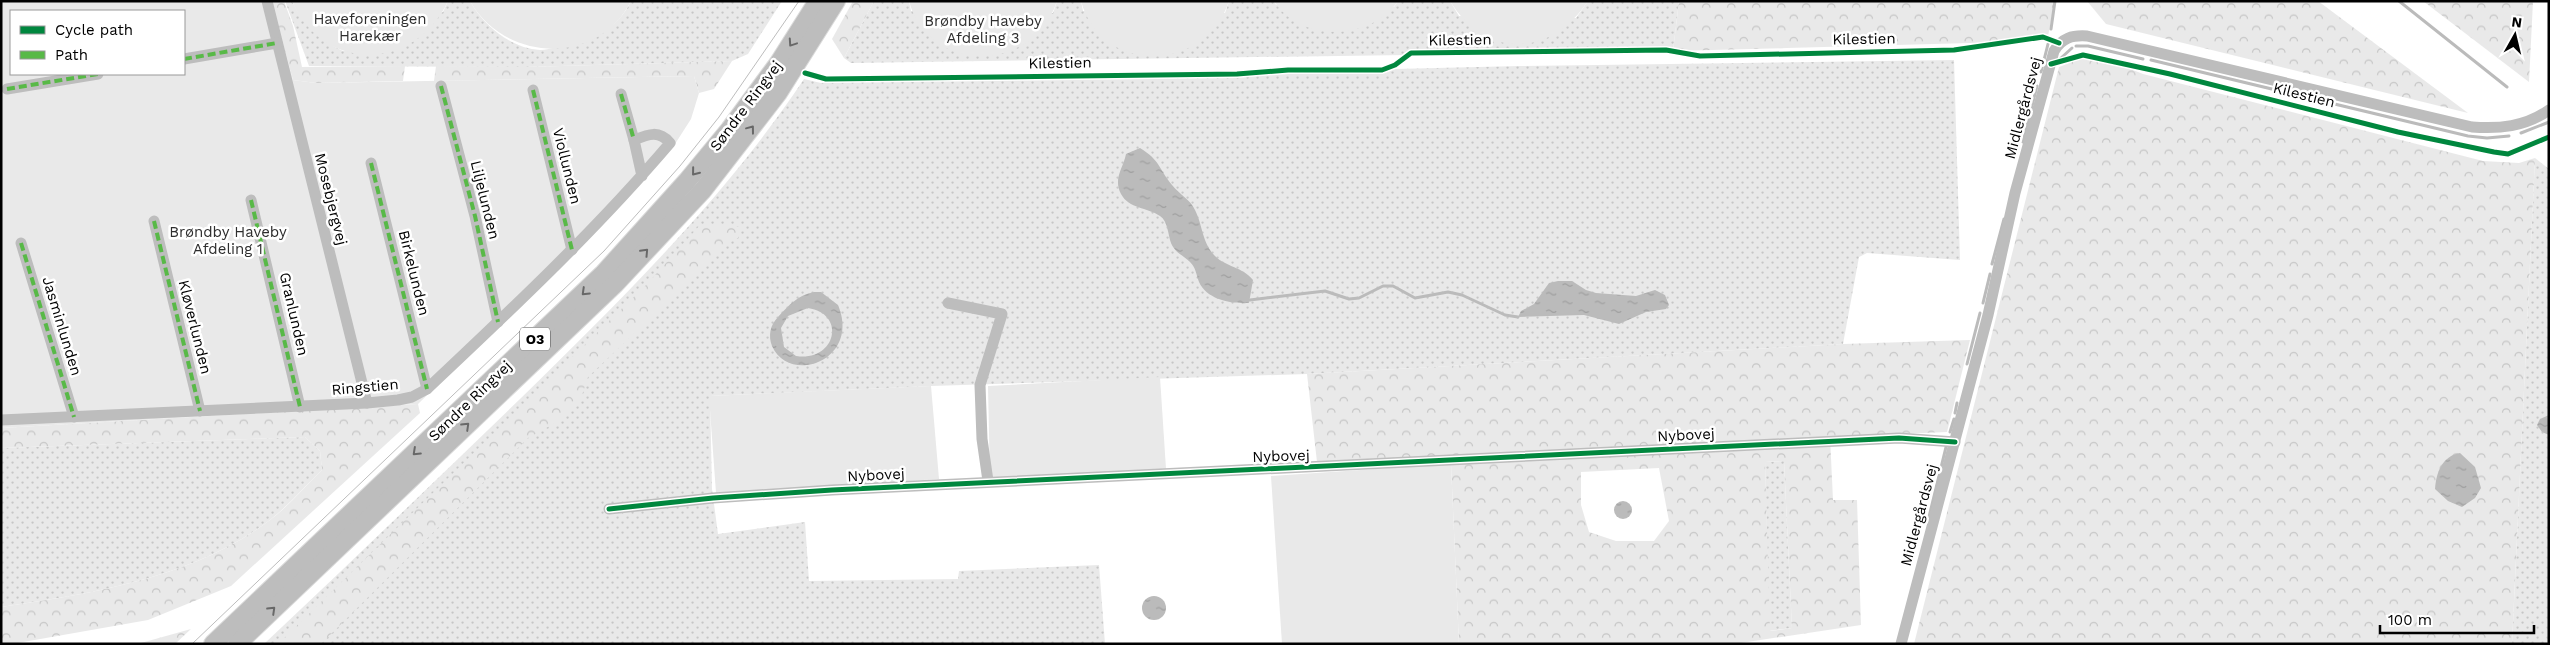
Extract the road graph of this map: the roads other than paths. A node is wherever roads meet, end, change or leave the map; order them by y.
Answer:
1 (267, 1) edge
2 (818, 1) edge
3 (836, 1) edge
4 (277, 43) junction
5 (185, 59) edge
6 (92, 75) edge
7 (441, 86) dead end
8 (7, 89) dead end
9 (533, 90) dead end
10 (621, 94) dead end
11 (2549, 110) edge
12 (634, 140) junction
13 (370, 163) dead end
14 (642, 176) junction
15 (251, 200) dead end
16 (154, 221) dead end
17 (21, 243) dead end
18 (572, 250) junction
19 (948, 303) dead end
20 (498, 322) junction
21 (427, 389) junction
22 (367, 403) junction
23 (300, 407) junction
24 (200, 411) junction
25 (74, 417) junction
26 (1, 420) edge
27 (1955, 442) junction
28 (988, 481) junction
29 (609, 509) dead end
30 (213, 644) edge
31 (237, 644) edge
32 (1901, 644) edge

1 - 4 street, Mosebjergvej
2 -> 30 main road, Søndre Ringvej / O3
31 -> 3 main road, Søndre Ringvej / O3
4 - 5 street
4 - 22 street, Mosebjergvej
6 - 8 street
7 - 20 street, Liljelunden
9 - 18 street, Viollunden
10 - 12 street
11 - 27 street, Midlergårdsvej
12 - 14 street
12 - 14 street, Ringstien
13 - 21 street, Birkelunden
14 - 18 street, Ringstien
15 - 23 street, Granlunden
16 - 24 street, Kløverlunden
17 - 25 street, Jasminlunden
18 - 20 street, Ringstien
19 - 28 street
20 - 21 street, Ringstien
21 - 22 street, Ringstien
22 - 23 street, Ringstien
23 - 24 street, Ringstien
24 - 25 street, Ringstien
25 - 26 street, Ringstien
27 - 28 street, Nybovej
27 - 32 street, Midlergårdsvej
28 - 29 street, Nybovej

